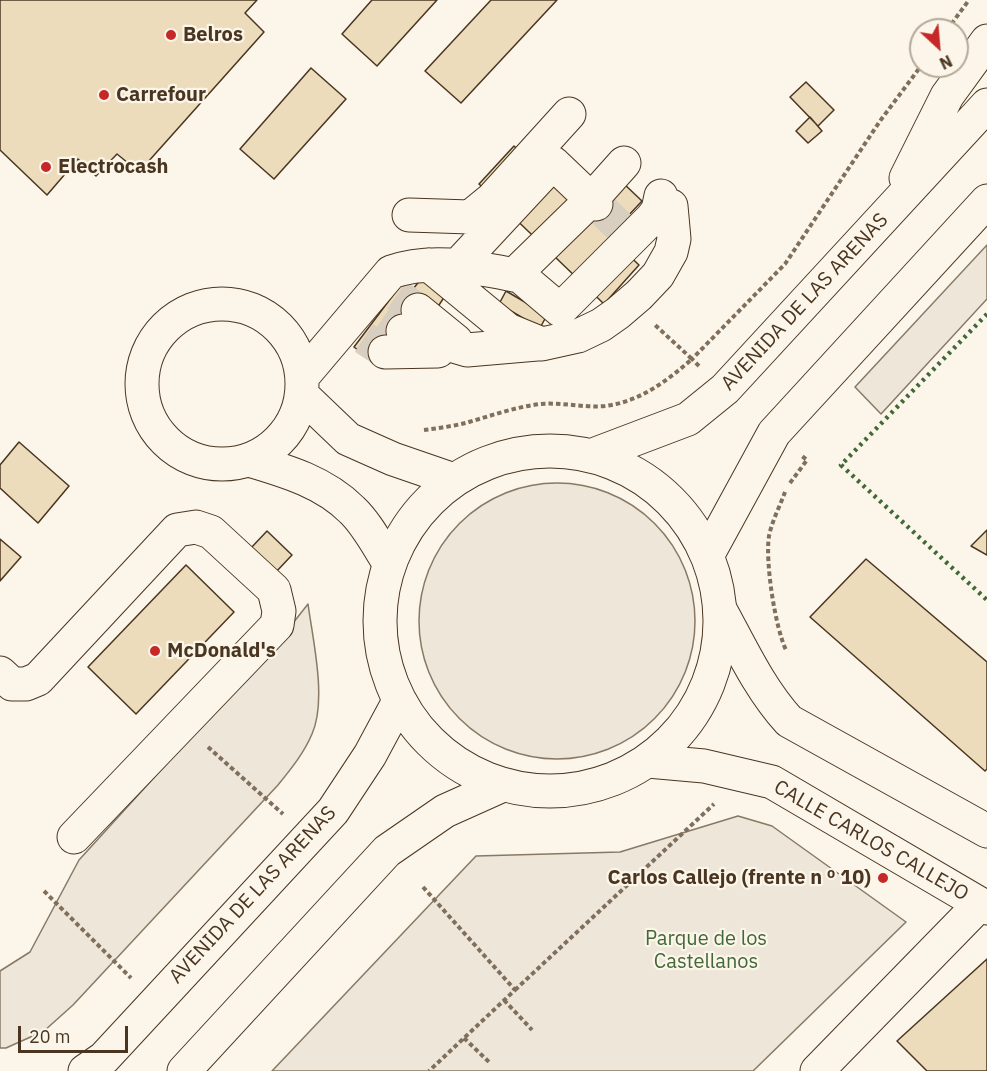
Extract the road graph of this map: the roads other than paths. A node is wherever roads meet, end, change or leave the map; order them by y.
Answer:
1 (987, 41) edge
2 (987, 105) edge
3 (568, 114) dead end
4 (624, 163) dead end
5 (987, 201) edge
6 (589, 204) junction
7 (889, 212) junction
8 (410, 215) dead end
9 (444, 265) junction
10 (514, 274) junction
11 (402, 331) tunnel mouth
12 (542, 344) junction
13 (302, 385) junction
14 (593, 455) junction
15 (249, 460) junction
16 (454, 480) junction
17 (708, 554) junction
18 (389, 563) junction
19 (722, 613) junction
20 (0, 673) edge
21 (399, 701) junction
22 (648, 761) junction
23 (503, 785) junction
24 (987, 831) edge
25 (74, 837) dead end
26 (984, 906) edge
27 (830, 1067) edge
28 (85, 1071) edge
29 (184, 1071) edge

1 - 7 main road
2 - 7 main road, AVENIDA DE LAS ARENAS
3 - 8 main road
4 - 6 main road
5 - 17 main road
6 - 9 main road
6 - 10 main road
7 - 14 main road, AVENIDA DE LAS ARENAS
9 - 10 main road
9 - 12 main road
9 - 13 main road
10 - 12 main road
11 - 12 main road
13 - 15 main road
13 - 15 main road
13 - 16 main road
14 - 16 main road
14 - 17 main road
15 - 18 main road
16 - 18 main road
17 - 19 main road
18 - 21 main road
19 - 22 main road
19 - 24 main road
20 - 25 main road
21 - 23 main road
21 - 28 main road, AVENIDA DE LAS ARENAS
22 - 23 main road
22 - 26 main road, CALLE CARLOS CALLEJO
23 - 29 main road
26 - 27 main road

